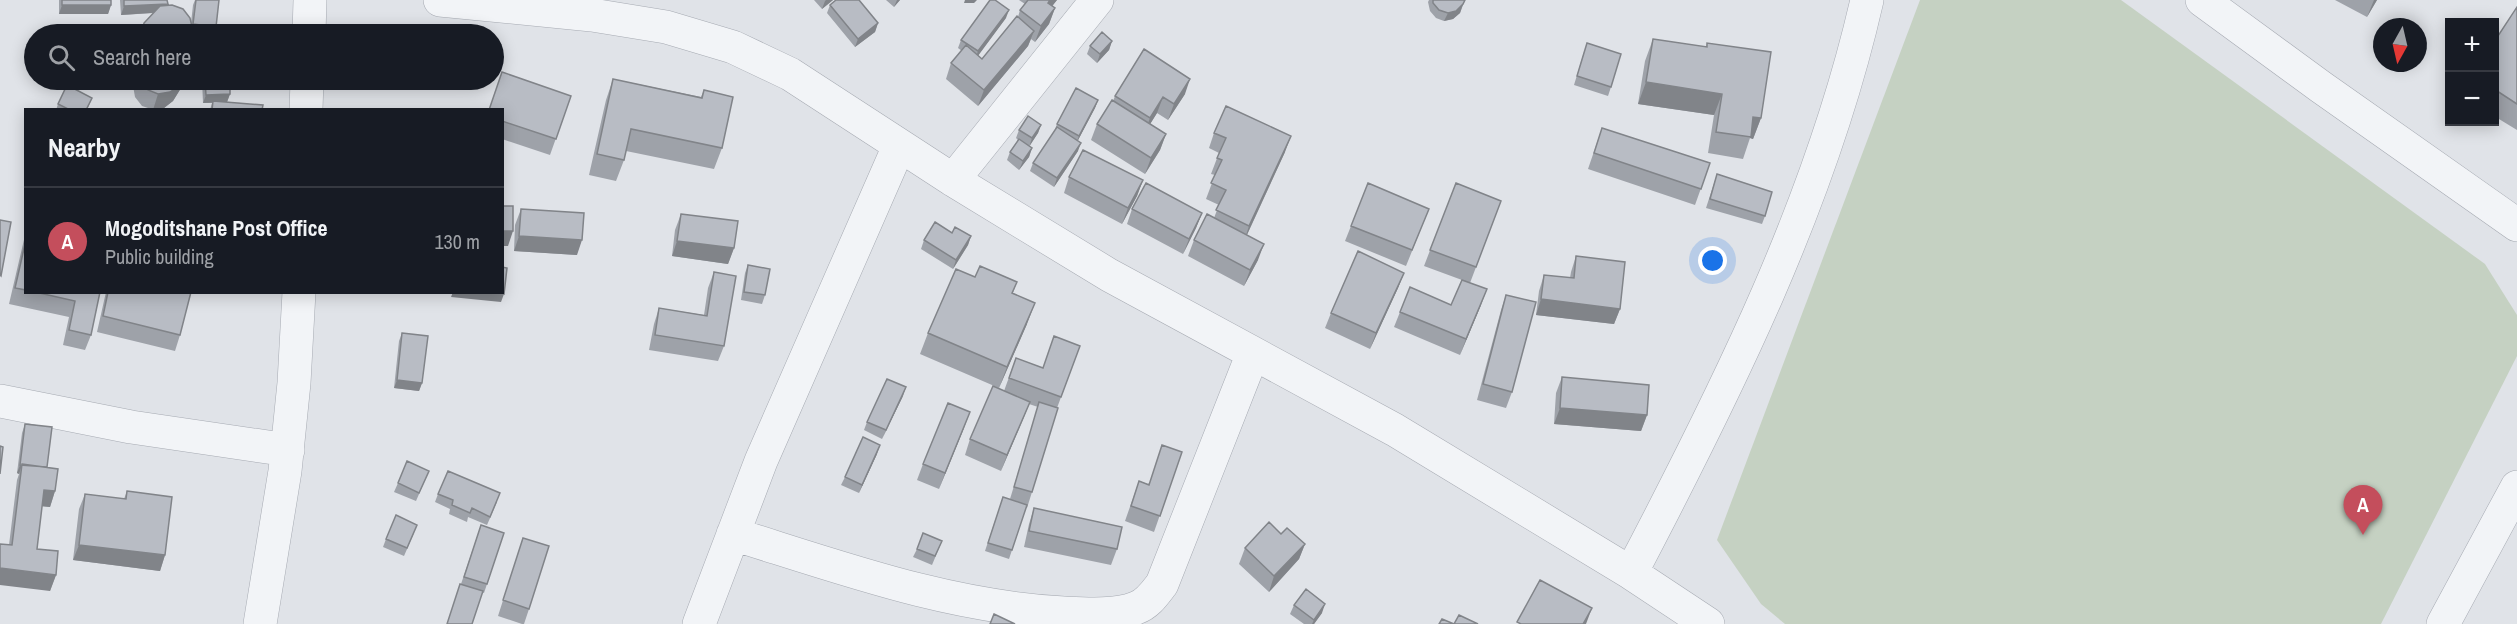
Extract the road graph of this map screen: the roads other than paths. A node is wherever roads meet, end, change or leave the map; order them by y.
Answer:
1 (310, 0) edge
2 (440, 0) edge
3 (1097, 0) edge
4 (1867, 0) edge
5 (2202, 0) edge
6 (596, 7) edge
7 (309, 24) edge
8 (307, 90) edge
9 (306, 108) edge
10 (899, 146) junction
11 (953, 180) junction
12 (2517, 225) edge
13 (299, 294) edge
14 (1253, 354) junction
15 (0, 401) edge
16 (288, 450) junction
17 (2517, 487) edge
18 (733, 534) junction
19 (1631, 573) junction
20 (260, 624) edge
21 (699, 624) edge
22 (1708, 624) edge
23 (2443, 624) edge

1 - 7 street
2 - 6 street
3 - 11 street
4 - 19 street
5 - 12 street
6 - 10 street
8 - 9 street
10 - 11 street
10 - 18 street
11 - 14 street
13 - 16 street
14 - 18 street
14 - 19 street
15 - 16 street
16 - 20 street
17 - 23 street
18 - 21 street
19 - 22 street

